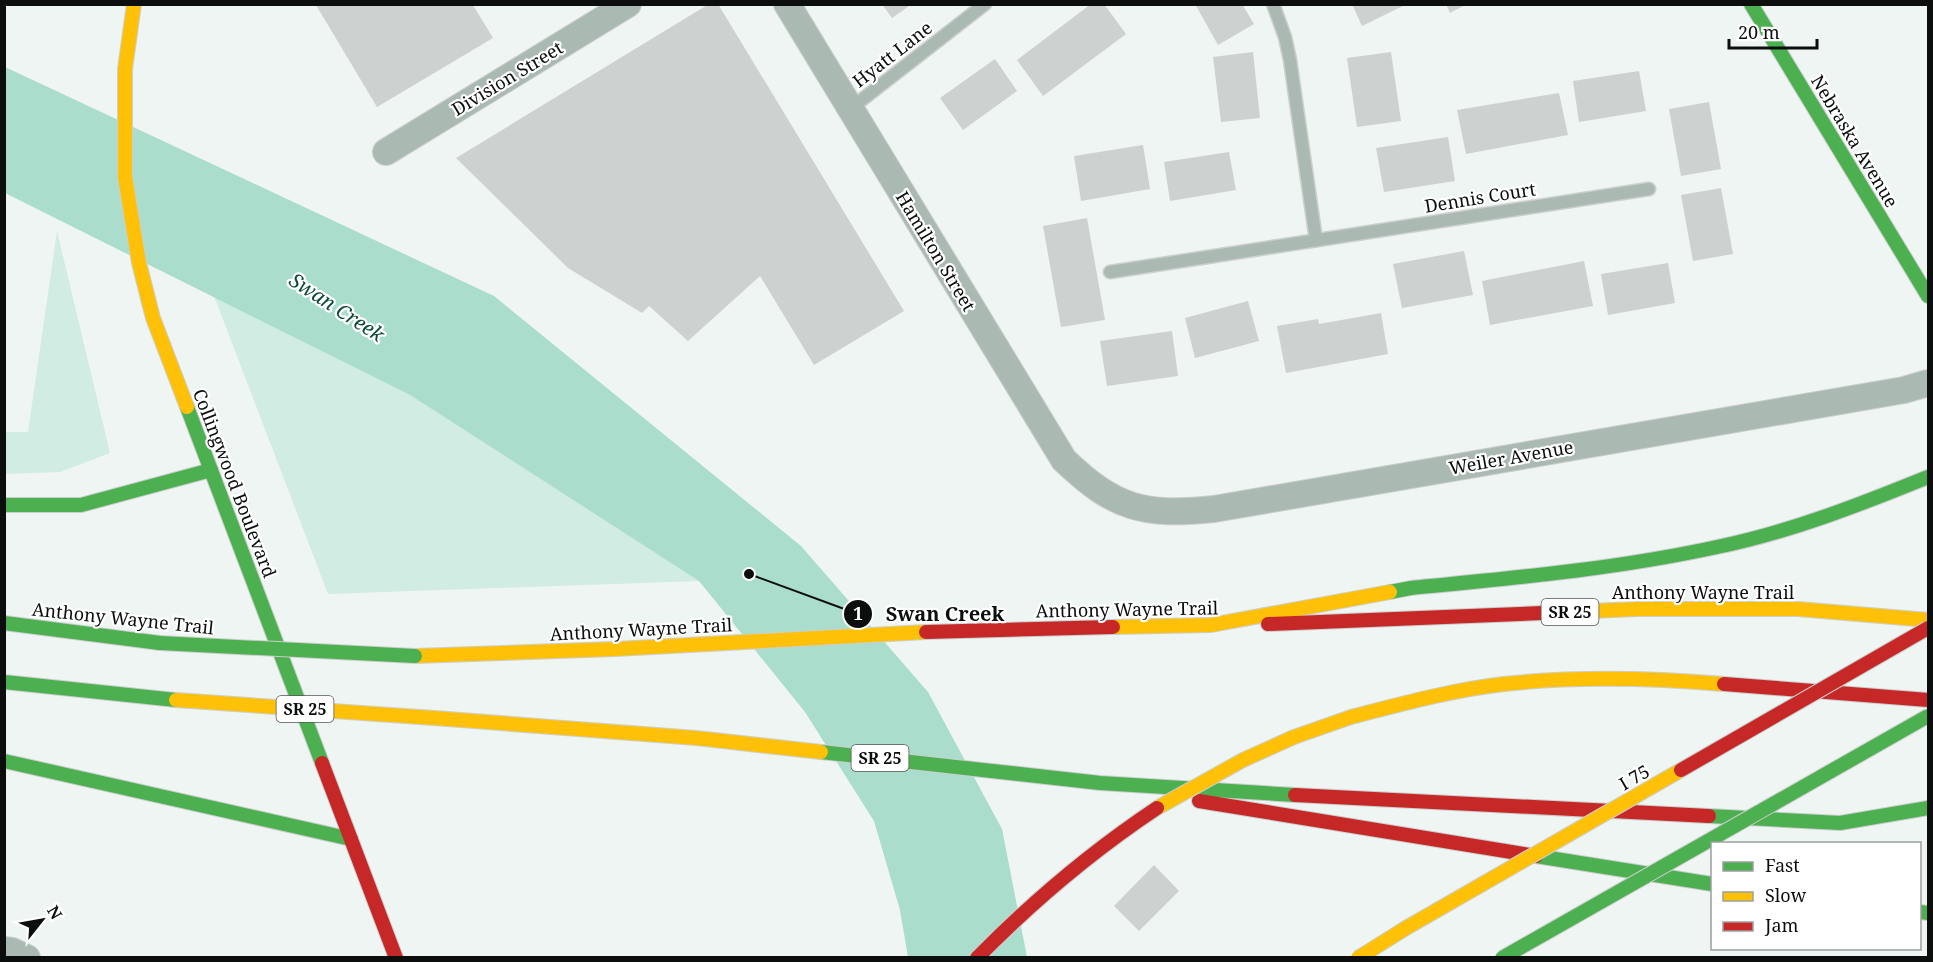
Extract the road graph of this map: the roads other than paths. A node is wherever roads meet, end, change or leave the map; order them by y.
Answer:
1 (134, 4) edge
2 (628, 4) edge
3 (787, 4) edge
4 (985, 4) edge
5 (1273, 4) edge
6 (1751, 4) edge
7 (850, 109) junction
8 (386, 152) dead end
9 (1648, 189) dead end
10 (1316, 240) junction
11 (1110, 272) dead end
12 (1929, 296) edge
13 (1929, 383) edge
14 (211, 470) junction
15 (1929, 477) edge
16 (1097, 488) joint
17 (4, 505) edge
18 (1929, 620) edge
19 (4, 623) edge
20 (1211, 625) junction
21 (1929, 628) edge
22 (4, 682) edge
23 (1929, 700) edge
24 (1929, 716) edge
25 (4, 761) edge
26 (1100, 783) junction
27 (1929, 808) edge
28 (351, 839) junction
29 (1711, 884) edge
30 (4, 950) edge
31 (27, 957) edge
32 (396, 957) edge
33 (977, 957) edge
34 (1358, 957) edge
35 (1502, 957) edge

1 - 14 main road, Collingwood Boulevard
2 - 8 street, Division Street
3 - 7 street, Hamilton Street
4 - 7 lane, Hyatt Lane
5 - 10 lane
6 - 12 main road, Nebraska Avenue
7 - 16 street, Hamilton Street
9 - 10 lane, Dennis Court
10 - 11 lane, Dennis Court
13 - 16 street, Weiler Avenue
14 - 17 main road
14 - 28 main road, Collingwood Boulevard
15 - 20 main road
18 - 20 main road, Anthony Wayne Trail / SR 25
19 - 20 main road, Anthony Wayne Trail / SR 25, bridge
21 - 34 main road, I 75, bridge
22 - 26 main road, SR 25, bridge
23 - 33 main road, bridge
24 - 35 main road, bridge
25 - 28 main road
26 - 27 main road
26 - 29 main road, SR 25
28 - 32 main road, Collingwood Boulevard
30 - 31 street

